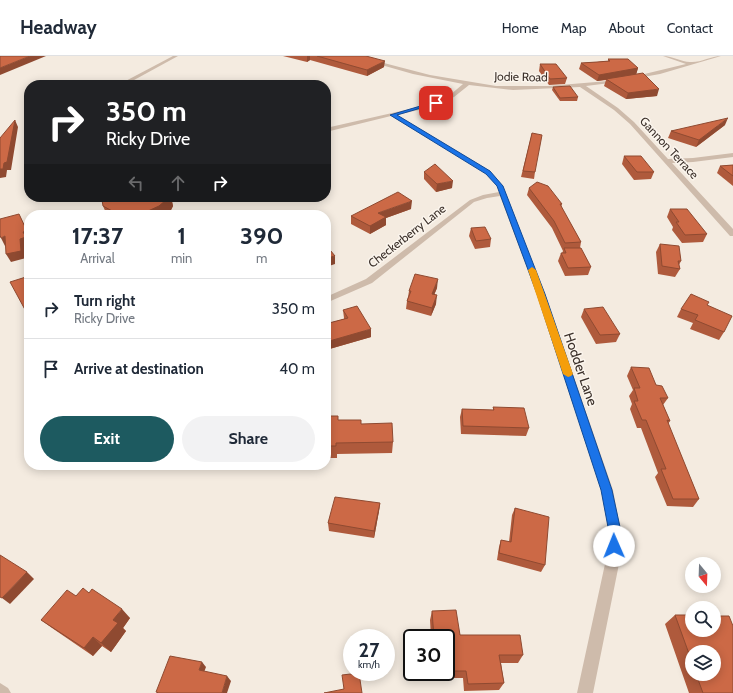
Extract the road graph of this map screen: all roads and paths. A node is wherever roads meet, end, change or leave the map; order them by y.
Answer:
1 (176, 56) edge
2 (352, 56) edge
3 (665, 56) edge
4 (719, 56) edge
5 (691, 64) junction
6 (130, 80) edge
7 (467, 84) junction
8 (581, 85) junction
9 (393, 115) junction
10 (331, 129) edge
11 (733, 156) edge
12 (667, 161) junction
13 (503, 193) junction
14 (733, 234) edge
15 (331, 298) edge
16 (0, 691) edge
17 (3, 693) edge
18 (586, 693) edge

1 - 6 street
2 - 7 street, Jodie Road
3 - 5 street
4 - 5 street, Jodie Road
5 - 8 street, Jodie Road
7 - 8 street, Jodie Road
7 - 9 street
8 - 12 street, Gannon Terrace
9 - 10 street
9 - 13 street, Hodder Lane
11 - 12 street
12 - 14 street, Gannon Terrace
13 - 15 street, Checkerberry Lane
13 - 18 street, Hodder Lane
16 - 17 street

